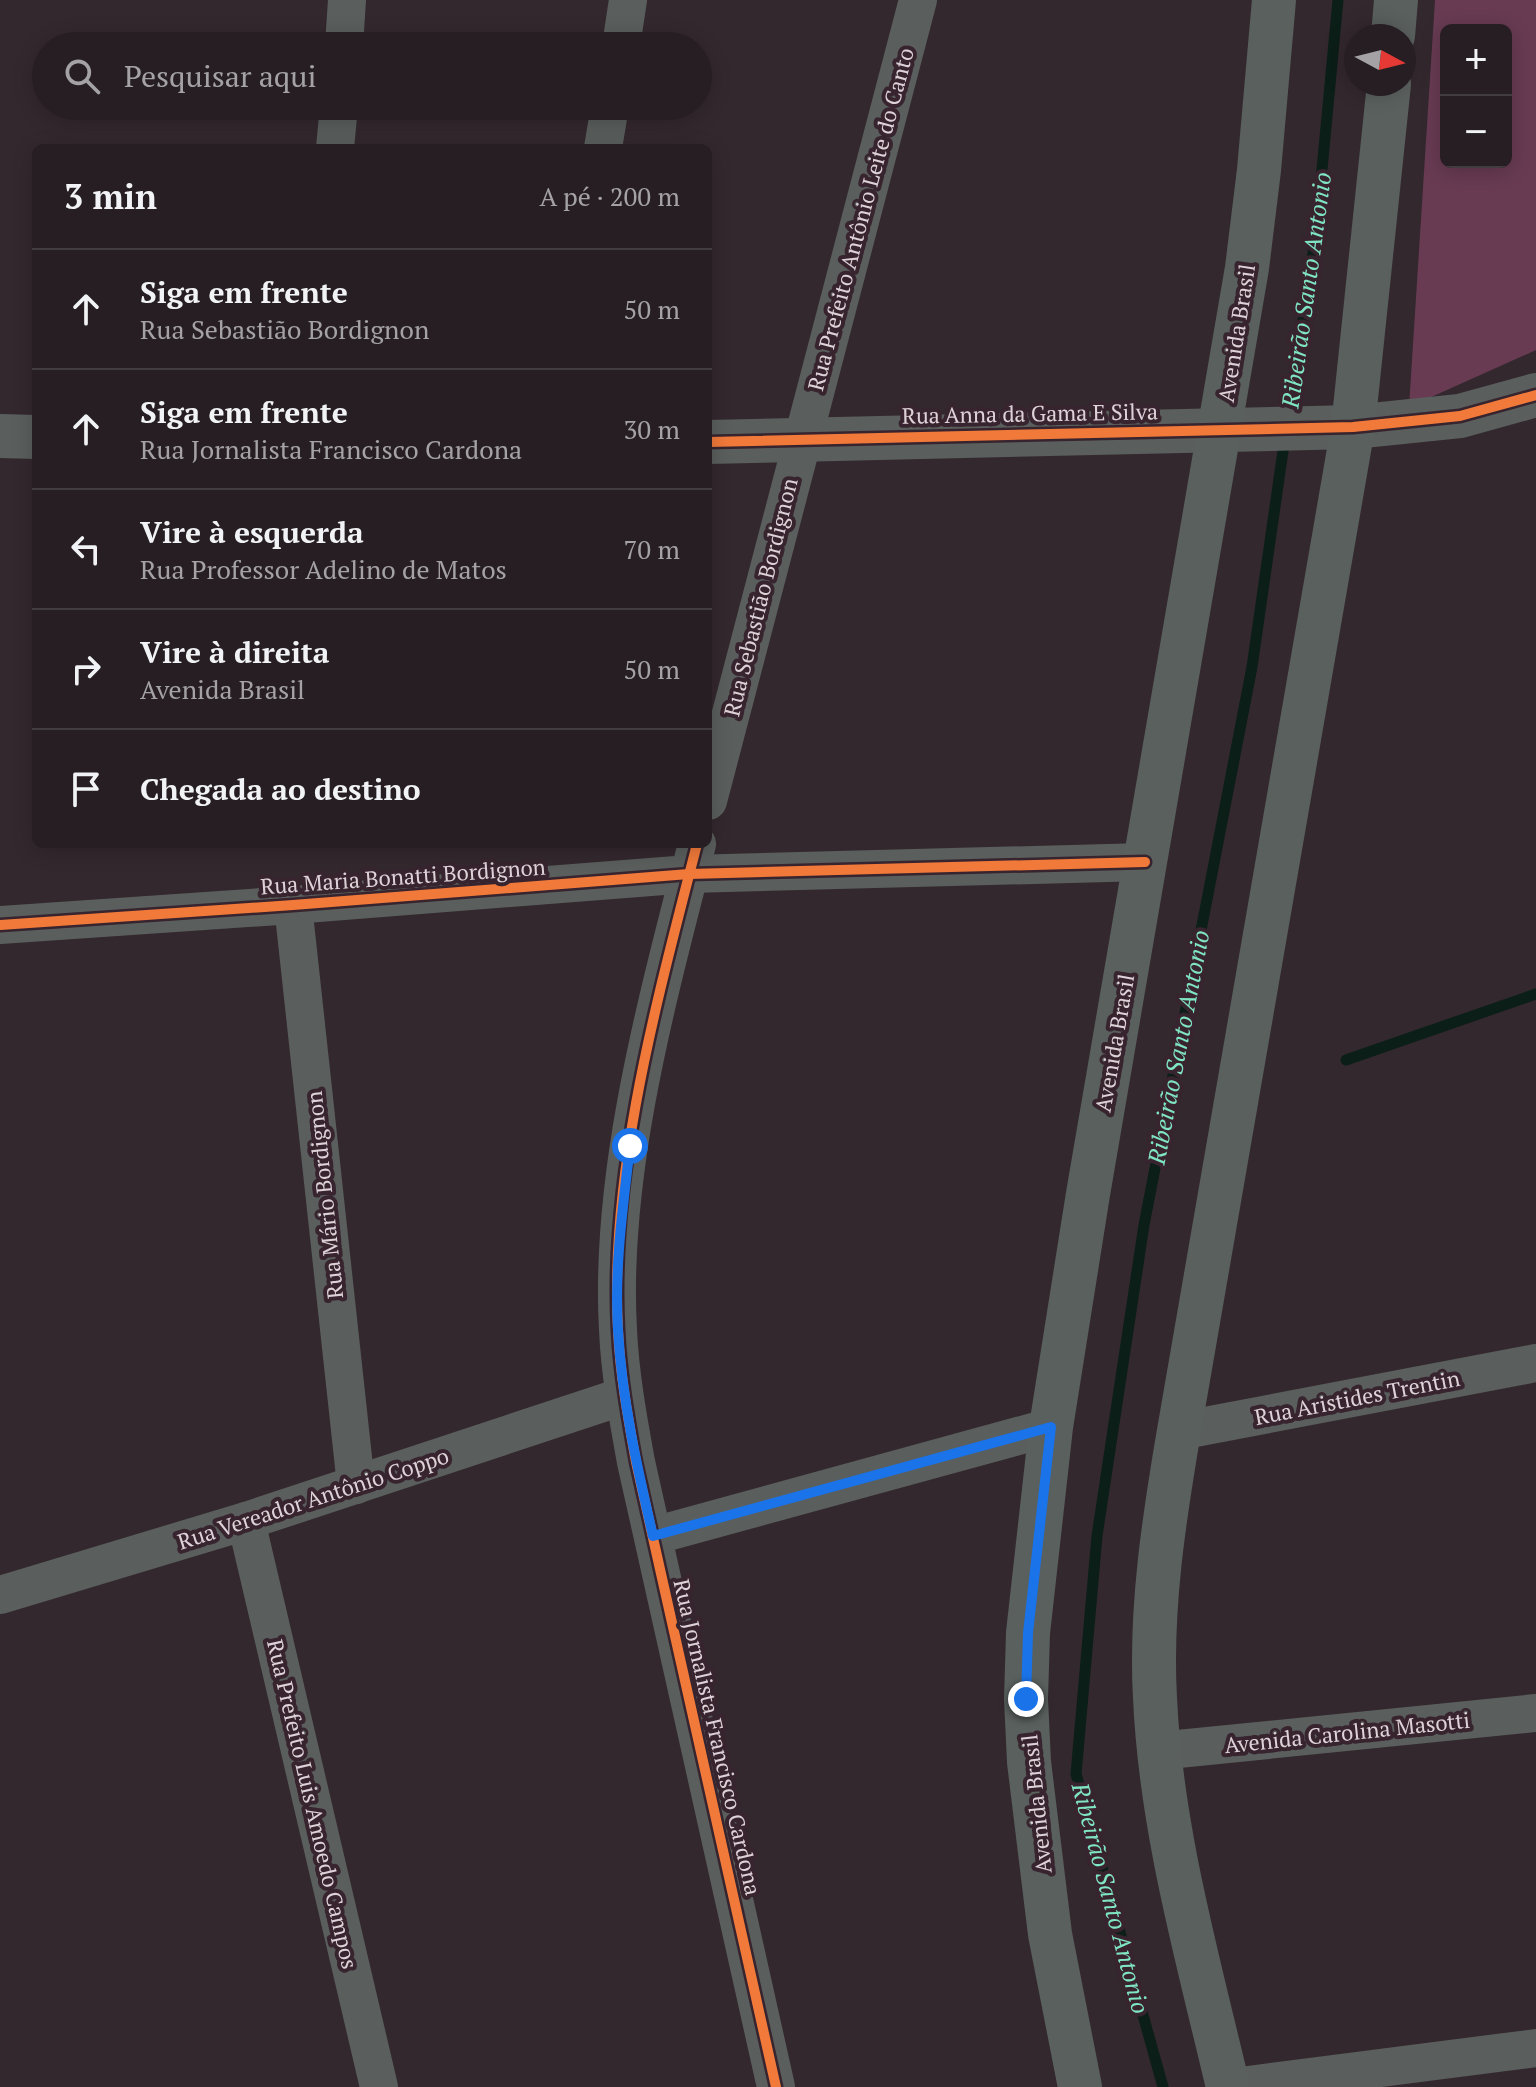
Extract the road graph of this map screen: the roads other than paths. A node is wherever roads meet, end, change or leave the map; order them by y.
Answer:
1 (347, 0) edge
2 (628, 0) edge
3 (918, 0) edge
4 (1274, 0) edge
5 (1396, 0) edge
6 (1394, 24) edge
7 (345, 32) edge
8 (623, 32) edge
9 (1387, 96) edge
10 (338, 120) edge
11 (608, 120) edge
12 (335, 144) edge
13 (604, 144) edge
14 (1536, 395) edge
15 (1346, 427) junction
16 (1235, 428) junction
17 (0, 436) edge
18 (32, 437) edge
19 (801, 439) junction
20 (712, 442) edge
21 (712, 785) edge
22 (693, 859) edge
23 (1145, 862) junction
24 (293, 905) junction
25 (0, 925) edge
26 (1536, 1363) edge
27 (624, 1396) junction
28 (1051, 1427) junction
29 (1179, 1431) junction
30 (356, 1485) junction
31 (246, 1521) junction
32 (653, 1536) junction
33 (0, 1595) edge
34 (1536, 1713) edge
35 (1158, 1751) junction
36 (1536, 2048) edge
37 (379, 2087) edge
38 (776, 2087) edge
39 (1080, 2087) edge
40 (1230, 2087) edge

1 - 7 street
2 - 8 street
3 - 19 street, Rua Prefeito Antônio Leite do Canto
4 - 16 main road, Avenida Brasil
5 - 6 main road
9 - 15 main road
10 - 12 street
11 - 13 street
14 - 15 street, Rua Anna da Gama E Silva
15 - 16 street, Rua Anna da Gama E Silva
15 - 29 main road
16 - 19 street, Rua Anna da Gama E Silva
16 - 23 main road, Avenida Brasil
17 - 18 street
19 - 20 street, Rua Anna da Gama E Silva
19 - 21 street, Rua Sebastião Bordignon
22 - 23 street, Rua Maria Bonatti Bordignon
22 - 24 street, Rua Maria Bonatti Bordignon
22 - 27 street
23 - 28 main road, Avenida Brasil
24 - 25 street, Rua Maria Bonatti Bordignon
24 - 30 street, Rua Mário Bordignon
26 - 29 street, Rua Aristides Trentin
27 - 30 street, Rua Vereador Antônio Coppo
27 - 32 street, Rua Jornalista Francisco Cardona
28 - 32 street
28 - 39 main road, Avenida Brasil
29 - 35 main road
30 - 31 street, Rua Vereador Antônio Coppo
31 - 33 street, Rua Vereador Antônio Coppo
31 - 37 street, Rua Prefeito Luis Amoedo Campos
32 - 38 street, Rua Jornalista Francisco Cardona
34 - 35 street, Avenida Carolina Masotti
35 - 40 main road
36 - 40 street

